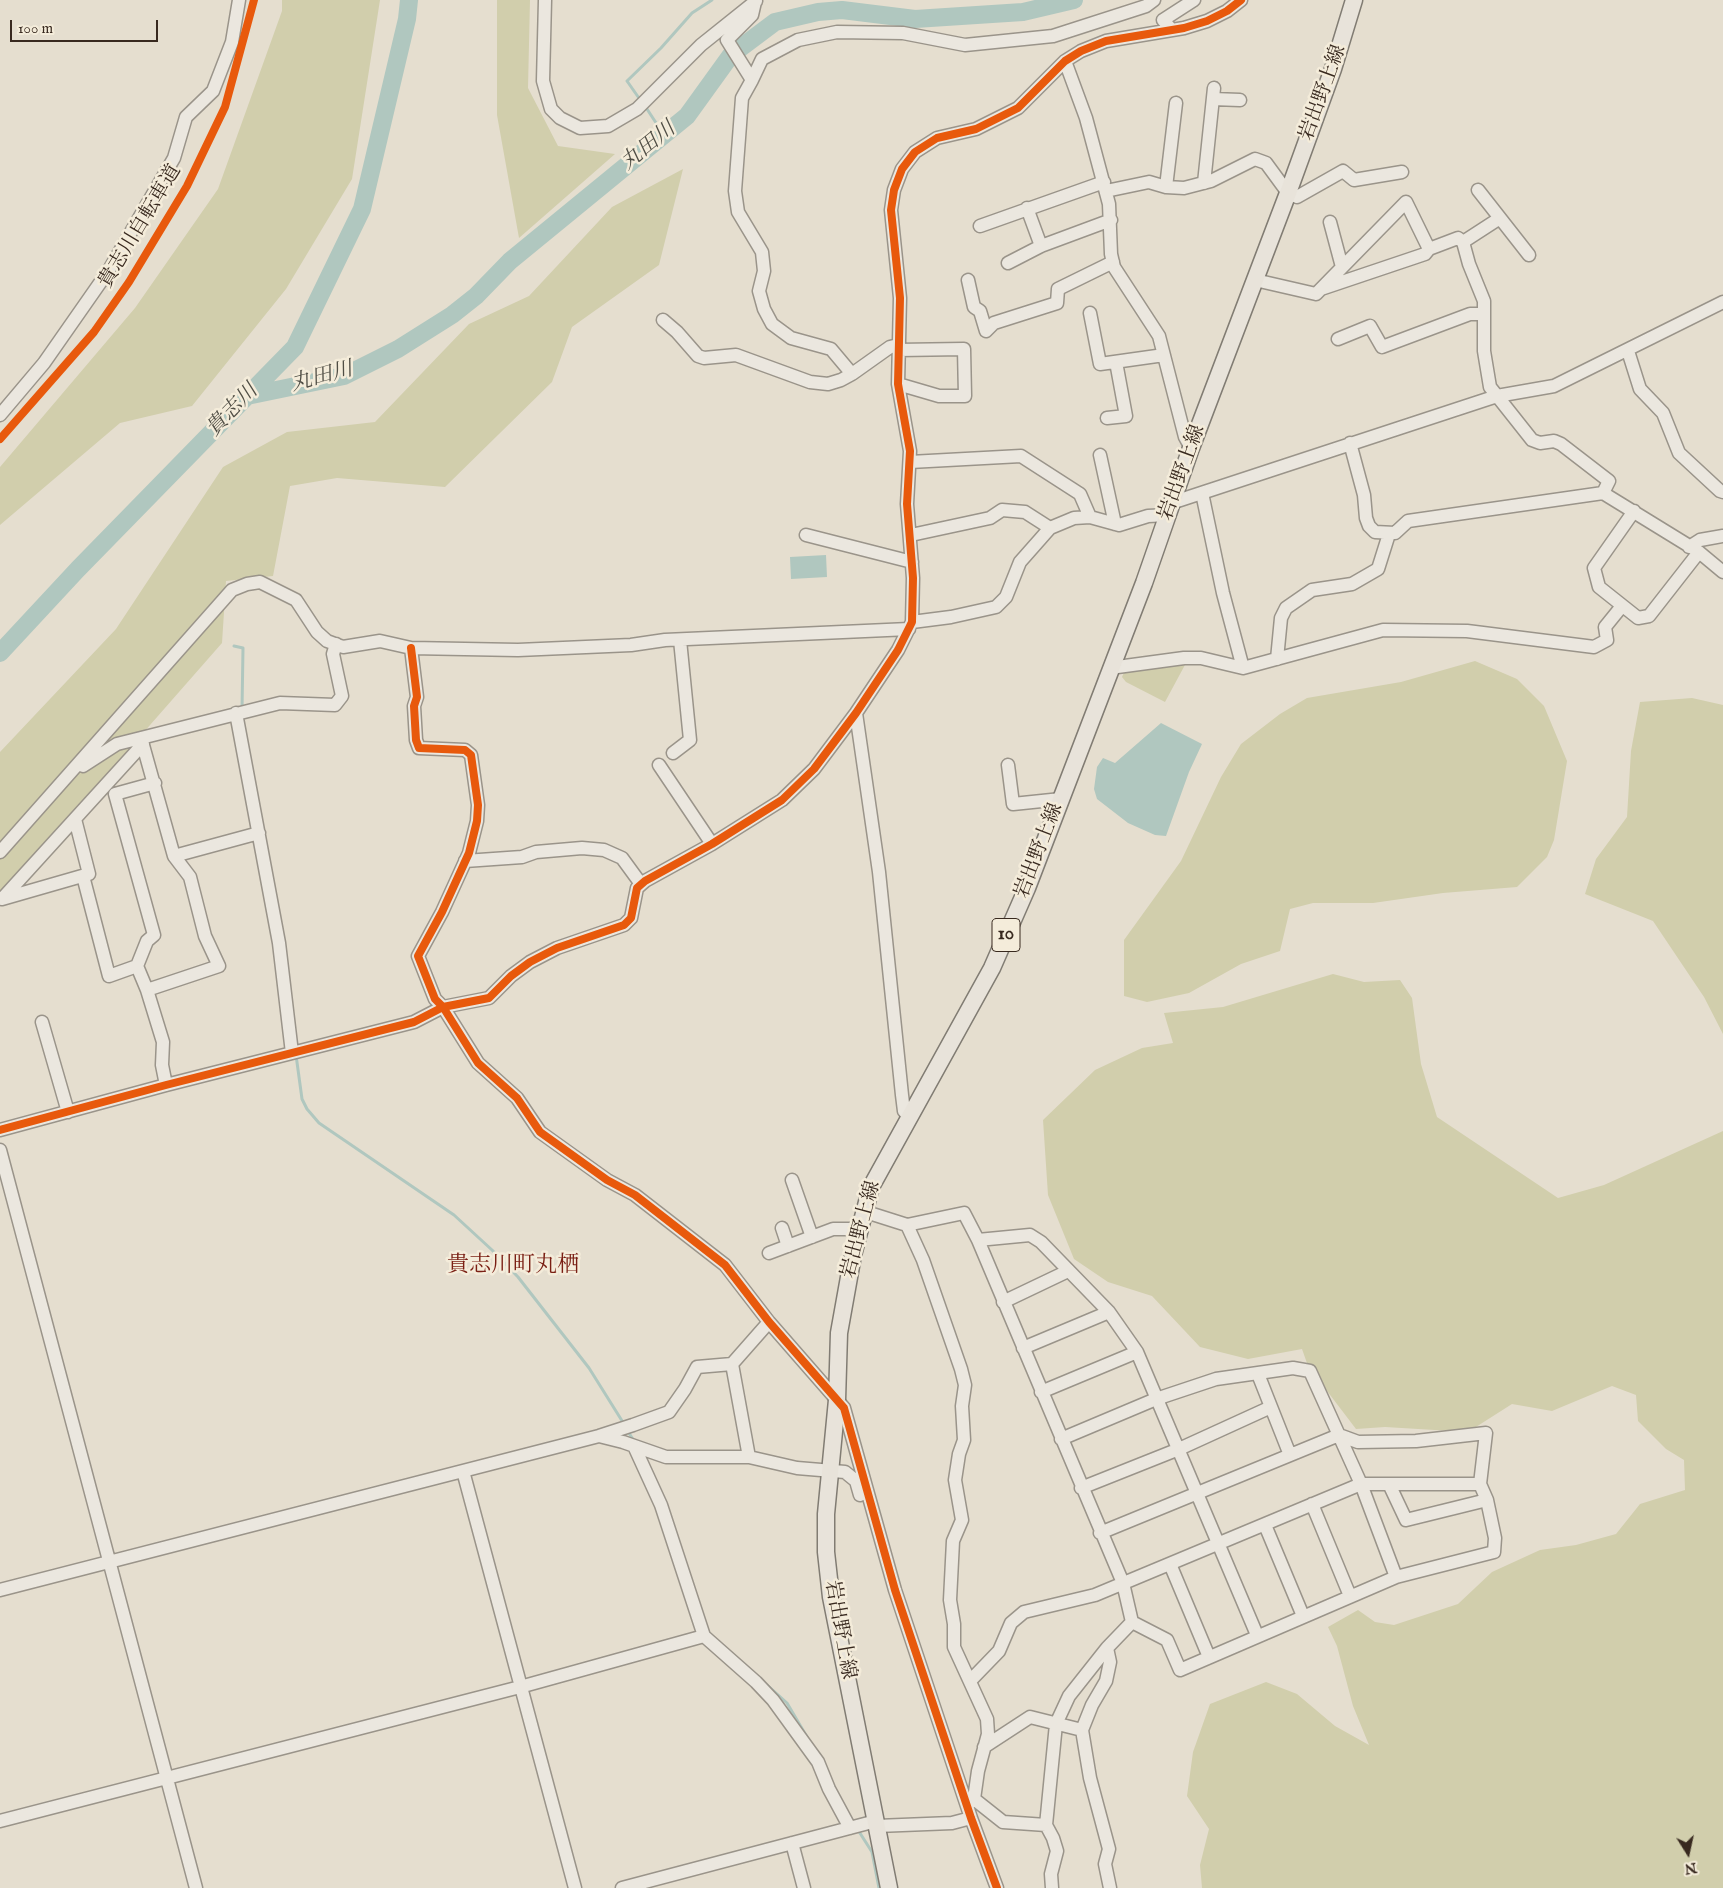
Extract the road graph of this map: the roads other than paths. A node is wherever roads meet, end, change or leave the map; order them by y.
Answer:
1 (239, 0) edge
2 (545, 0) edge
3 (1154, 0) edge
4 (1194, 0) edge
5 (1241, 0) edge
6 (1354, 0) edge
7 (757, 1) edge
8 (1172, 30) junction
9 (1065, 61) junction
10 (750, 76) junction
11 (1240, 100) dead end
12 (1176, 103) dead end
13 (1402, 172) dead end
14 (1204, 183) junction
15 (1105, 187) junction
16 (1166, 187) junction
17 (1478, 190) dead end
18 (1288, 193) junction
19 (1027, 208) junction
20 (1500, 218) junction
21 (1111, 220) junction
22 (1330, 222) dead end
23 (980, 226) dead end
24 (1463, 242) junction
25 (1042, 246) junction
26 (1428, 250) junction
27 (1529, 255) dead end
28 (1113, 262) junction
29 (1008, 263) dead end
30 (1342, 267) junction
31 (968, 280) dead end
32 (1255, 280) junction
33 (1321, 288) junction
34 (1723, 302) edge
35 (1090, 314) dead end
36 (1484, 314) junction
37 (663, 320) dead end
38 (1338, 339) dead end
39 (898, 348) junction
40 (1628, 351) junction
41 (1164, 355) junction
42 (1116, 362) junction
43 (852, 374) junction
44 (898, 384) junction
45 (1497, 396) junction
46 (0, 415) edge
47 (1108, 418) dead end
48 (1350, 443) junction
49 (1191, 448) junction
50 (1100, 455) dead end
51 (910, 462) junction
52 (1723, 492) edge
53 (1202, 493) junction
54 (1603, 493) junction
55 (1170, 509) junction
56 (1634, 511) junction
57 (1090, 517) junction
58 (1115, 524) junction
59 (1050, 528) junction
60 (1389, 534) junction
61 (806, 535) dead end
62 (910, 535) junction
63 (1723, 536) edge
64 (1694, 549) junction
65 (912, 562) junction
66 (1723, 572) edge
67 (1622, 606) junction
68 (910, 626) junction
69 (680, 640) junction
70 (336, 644) junction
71 (411, 648) junction
72 (1277, 659) junction
73 (1110, 668) junction
74 (1243, 668) junction
75 (236, 713) junction
76 (856, 713) junction
77 (142, 741) junction
78 (674, 753) dead end
79 (659, 765) dead end
80 (1008, 765) dead end
81 (74, 770) junction
82 (155, 783) junction
83 (115, 794) junction
84 (1061, 799) junction
85 (90, 802) junction
86 (75, 819) junction
87 (259, 833) junction
88 (712, 844) junction
89 (0, 852) edge
90 (174, 856) junction
91 (465, 861) junction
92 (83, 876) junction
93 (641, 884) junction
94 (137, 966) junction
95 (147, 990) junction
96 (443, 1007) junction
97 (42, 1022) dead end
98 (292, 1053) junction
99 (166, 1085) junction
100 (68, 1112) junction
101 (909, 1117) junction
102 (0, 1130) edge
103 (0, 1150) edge
104 (792, 1180) dead end
105 (866, 1212) junction
106 (907, 1225) junction
107 (782, 1228) dead end
108 (861, 1229) junction
109 (812, 1237) junction
110 (978, 1240) junction
111 (788, 1246) junction
112 (769, 1253) dead end
113 (1068, 1271) junction
114 (1004, 1302) junction
115 (1109, 1312) junction
116 (770, 1322) junction
117 (1023, 1348) junction
118 (1137, 1352) junction
119 (732, 1364) junction
120 (1258, 1374) junction
121 (1041, 1392) junction
122 (1156, 1399) junction
123 (837, 1400) junction
124 (1271, 1407) junction
125 (1339, 1435) junction
126 (599, 1436) junction
127 (1061, 1439) junction
128 (634, 1446) junction
129 (1179, 1449) junction
130 (1290, 1455) junction
131 (749, 1457) junction
132 (463, 1471) junction
133 (830, 1471) junction
134 (1360, 1484) junction
135 (1389, 1484) junction
136 (1480, 1484) junction
137 (1081, 1488) junction
138 (1197, 1494) junction
139 (1487, 1500) junction
140 (1312, 1504) junction
141 (870, 1505) junction
142 (1265, 1524) junction
143 (1100, 1533) junction
144 (1218, 1544) junction
145 (109, 1562) junction
146 (1170, 1564) junction
147 (1396, 1578) junction
148 (1123, 1583) junction
149 (0, 1590) edge
150 (1350, 1596) junction
151 (1303, 1616) junction
152 (1132, 1622) junction
153 (1257, 1635) junction
154 (704, 1636) junction
155 (1107, 1648) junction
156 (1209, 1657) junction
157 (970, 1681) junction
158 (520, 1687) junction
159 (1056, 1724) junction
160 (1082, 1730) junction
161 (984, 1747) junction
162 (167, 1779) junction
163 (971, 1802) junction
164 (971, 1818) junction
165 (0, 1820) edge
166 (876, 1824) junction
167 (1046, 1825) junction
168 (850, 1828) junction
169 (792, 1843) junction
170 (196, 1888) edge
171 (575, 1888) edge
172 (622, 1888) edge
173 (804, 1888) edge
174 (889, 1888) edge
175 (997, 1888) edge
176 (1052, 1888) edge
177 (1110, 1888) edge

1 - 46 street
2 - 7 street
3 - 10 street
4 - 8 street
5 - 8 street
6 - 18 main road, 岩出野上線 / 10
7 - 10 street
8 - 9 street
9 - 15 street
9 - 39 street
10 - 43 street
11 - 14 street
12 - 16 street
13 - 18 street
14 - 16 street
14 - 18 street
15 - 16 street
15 - 19 street
15 - 21 street
17 - 20 street
18 - 32 main road, 岩出野上線 / 10
19 - 23 street
19 - 25 street
20 - 24 street
20 - 27 street
21 - 25 street
21 - 28 street
22 - 30 street
24 - 26 street
24 - 36 street
25 - 29 street
26 - 30 street
26 - 33 street
28 - 31 street
28 - 41 street
30 - 33 street
32 - 33 street
32 - 49 main road, 岩出野上線 / 10
34 - 40 street
35 - 42 street
36 - 38 street
36 - 45 street
37 - 43 street
39 - 43 street
39 - 44 street
39 - 44 street
40 - 45 street
40 - 52 street
41 - 42 street
41 - 49 street
42 - 47 street
44 - 51 street
45 - 48 street
45 - 54 street
48 - 53 street
48 - 60 street
49 - 55 main road, 岩出野上線 / 10
50 - 58 street
51 - 57 street
51 - 62 street
53 - 55 street
53 - 74 street
54 - 56 street
54 - 60 street
55 - 58 street
55 - 73 main road, 岩出野上線 / 10
56 - 64 street
56 - 67 street
57 - 58 street
57 - 59 street
59 - 62 street
59 - 68 street
60 - 72 street
61 - 65 street
62 - 65 street
63 - 64 street
64 - 66 street
64 - 67 street
65 - 68 street
67 - 72 street
68 - 69 street
68 - 76 street
69 - 71 street
69 - 78 street
70 - 71 street
70 - 75 street
70 - 81 street
71 - 91 street
72 - 74 street
73 - 74 street
73 - 84 main road, 岩出野上線 / 10
75 - 77 street
75 - 87 street
76 - 88 street
76 - 101 street
77 - 81 street
77 - 82 street
77 - 85 street
79 - 88 street
80 - 84 street
81 - 89 street
82 - 83 street
82 - 90 street
83 - 85 street
83 - 94 street
84 - 101 main road, 岩出野上線 / 10
85 - 86 street
86 - 92 street
86 - 92 street
87 - 90 street
87 - 98 street
88 - 93 street
90 - 95 street
91 - 93 street
91 - 96 street
92 - 94 street
93 - 96 street
94 - 95 street
95 - 99 street
96 - 98 street
96 - 116 street
97 - 100 street
98 - 99 street
99 - 100 street
100 - 102 street
101 - 105 main road, 岩出野上線 / 10
103 - 145 street
104 - 109 street
105 - 106 street
105 - 108 main road, 岩出野上線 / 10
106 - 110 street
106 - 157 street
107 - 111 street
108 - 109 street
108 - 123 main road, 岩出野上線 / 10
109 - 111 street
110 - 113 street
110 - 114 street
111 - 112 street
113 - 114 street
113 - 115 street
114 - 117 street
115 - 117 street
115 - 118 street
116 - 119 street
116 - 123 street
117 - 121 street
118 - 121 street
118 - 122 street
119 - 126 street
119 - 131 street
120 - 122 street
120 - 124 street
120 - 125 street
121 - 127 street
122 - 127 street
122 - 129 street
123 - 133 main road, 岩出野上線 / 10
123 - 141 street
124 - 129 street
124 - 130 street
125 - 130 street
125 - 134 street
125 - 136 street
126 - 128 street
126 - 132 street
127 - 137 street
128 - 131 street
128 - 154 street
129 - 137 street
129 - 138 street
130 - 138 street
131 - 133 street
132 - 145 street
132 - 158 street
133 - 141 street
133 - 166 main road, 岩出野上線 / 10
134 - 135 street
134 - 140 street
134 - 147 street
135 - 136 street
135 - 139 street
136 - 139 street
137 - 143 street
138 - 143 street
138 - 144 street
139 - 147 street
140 - 142 street
140 - 150 street
141 - 163 street
142 - 144 street
142 - 151 street
143 - 148 street
144 - 146 street
144 - 153 street
145 - 149 street
145 - 162 street
146 - 148 street
146 - 156 street
147 - 150 street
148 - 152 street
148 - 157 street
150 - 151 street
151 - 153 street
152 - 155 street
152 - 156 street
153 - 156 street
154 - 158 street
154 - 168 street
155 - 159 street
155 - 160 street
157 - 161 street
158 - 162 street
158 - 171 street
159 - 160 street
159 - 161 street
159 - 167 street
160 - 177 street
161 - 163 street
162 - 165 street
162 - 170 street
163 - 164 street
163 - 167 street
164 - 166 street
164 - 175 street
166 - 168 street
166 - 174 main road, 岩出野上線 / 10
167 - 176 street
168 - 169 street
169 - 172 street
169 - 173 street

